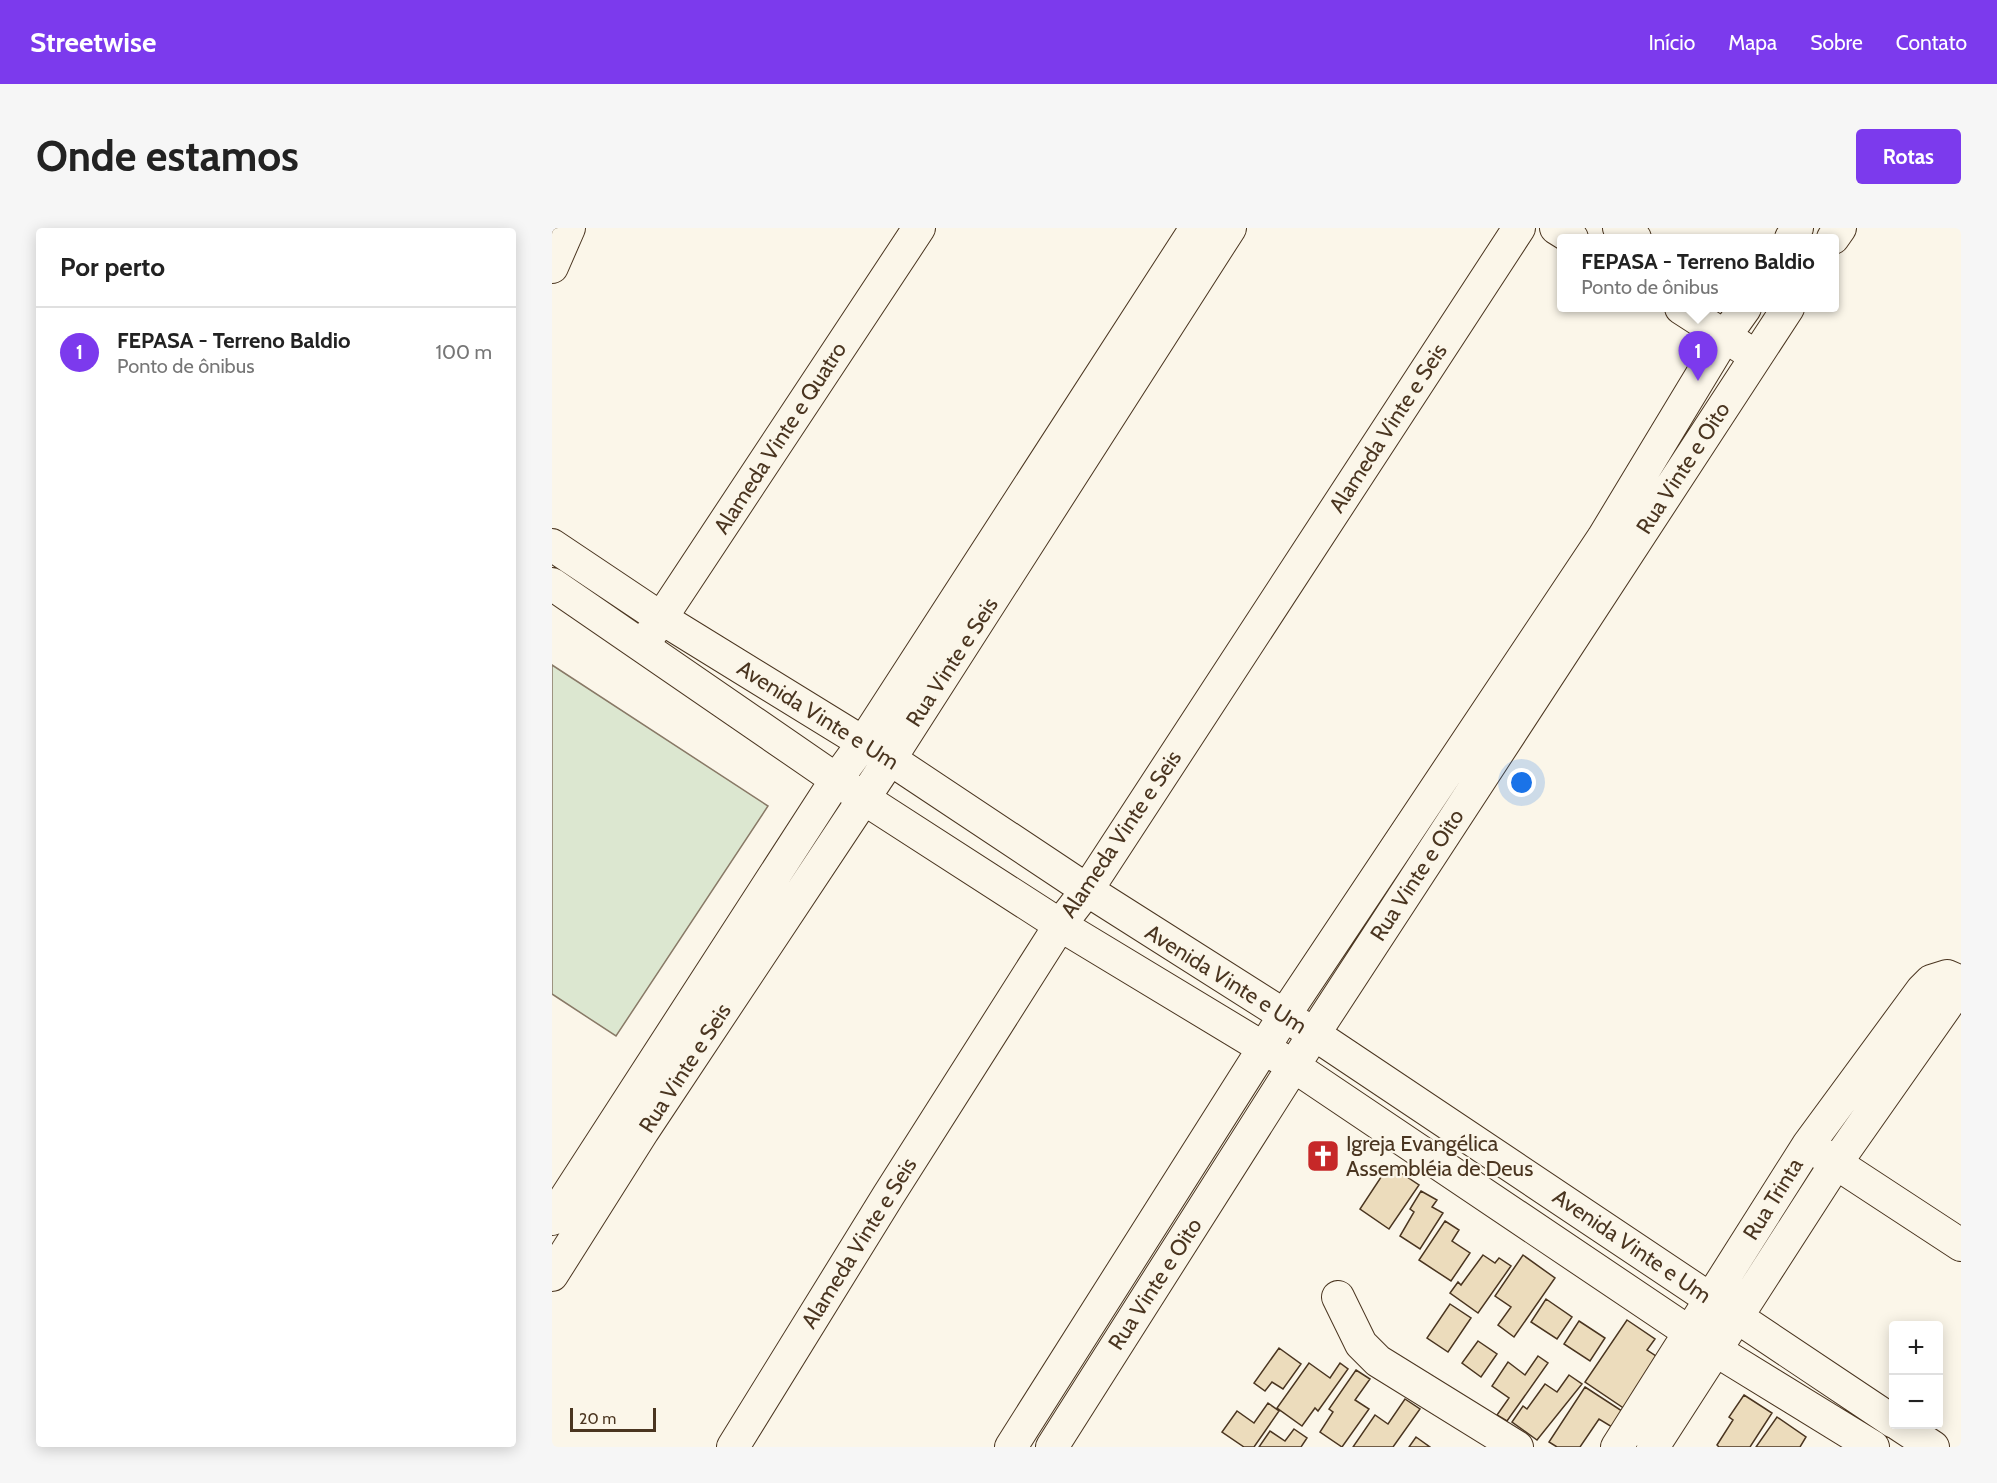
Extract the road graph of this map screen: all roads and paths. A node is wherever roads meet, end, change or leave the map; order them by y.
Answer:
1 (569, 228) edge
2 (919, 228) edge
3 (1196, 228) edge
4 (1230, 228) edge
5 (1519, 228) edge
6 (552, 267) edge
7 (1687, 312) edge
8 (1740, 312) edge
9 (1760, 312) edge
10 (1782, 317) edge
11 (1725, 336) junction
12 (1755, 357) junction
13 (1095, 412) junction
14 (552, 545) edge
15 (552, 584) edge
16 (661, 618) junction
17 (641, 648) junction
18 (863, 743) junction
19 (890, 759) junction
20 (836, 780) junction
21 (863, 798) junction
22 (1087, 890) junction
23 (1060, 925) junction
24 (1951, 993) edge
25 (1284, 1016) junction
26 (1314, 1034) junction
27 (1263, 1050) junction
28 (1295, 1068) junction
29 (1808, 1145) junction
30 (1836, 1163) junction
31 (552, 1219) edge
32 (1961, 1245) edge
33 (552, 1275) edge
34 (1338, 1297) dead end
35 (1711, 1298) junction
36 (1737, 1317) junction
37 (1690, 1332) junction
38 (1717, 1351) junction
39 (1889, 1419) edge
40 (1904, 1429) edge
41 (733, 1447) edge
42 (1011, 1447) edge
43 (1052, 1447) edge
44 (1517, 1447) edge
45 (1617, 1447) edge
46 (1653, 1447) edge
47 (1874, 1447) edge
48 (1933, 1447) edge

1 - 6 street
2 - 16 street, Alameda Vinte e Quatro
3 - 13 street, Rua Vinte e Seis
4 - 13 street, Rua Vinte e Seis
5 - 22 street, Alameda Vinte e Seis
7 - 11 street
8 - 11 street, Rua Vinte e Oito
9 - 10 street
10 - 12 street, Rua Vinte e Oito
11 - 12 street
11 - 25 street, Rua Vinte e Oito
12 - 26 street, Rua Vinte e Oito
13 - 18 street, Rua Vinte e Seis
13 - 19 street, Rua Vinte e Seis
14 - 16 street, Avenida Vinte e Um
15 - 17 street, Avenida Vinte e Um
16 - 17 street, Alameda Vinte e Quatro
16 - 18 street, Avenida Vinte e Um
17 - 20 street, Avenida Vinte e Um
18 - 19 street, Avenida Vinte e Um
18 - 20 street, Rua Vinte e Seis
19 - 21 street, Rua Vinte e Seis
19 - 22 street, Avenida Vinte e Um
20 - 21 street, Avenida Vinte e Um
20 - 31 street, Rua Vinte e Seis
21 - 23 street, Avenida Vinte e Um
21 - 33 street, Rua Vinte e Seis
22 - 23 street, Alameda Vinte e Seis
22 - 25 street, Avenida Vinte e Um
23 - 27 street, Avenida Vinte e Um
23 - 41 street, Alameda Vinte e Seis
24 - 29 street, Rua Trinta
24 - 30 street, Rua Trinta
25 - 26 street, Avenida Vinte e Um
25 - 27 street, Rua Vinte e Oito
26 - 28 street, Rua Vinte e Oito
26 - 35 street, Avenida Vinte e Um
27 - 28 street, Avenida Vinte e Um
27 - 42 street, Rua Vinte e Oito
28 - 37 street, Avenida Vinte e Um
28 - 43 street, Rua Vinte e Oito
29 - 30 street
29 - 35 street, Rua Trinta
30 - 32 street
30 - 36 street, Rua Trinta
34 - 44 street
35 - 36 street, Avenida Vinte e Um
35 - 37 street, Rua Trinta
36 - 38 street, Rua Trinta
36 - 39 street, Avenida Vinte e Um
37 - 38 street, Avenida Vinte e Um
37 - 45 street, Rua Trinta
38 - 46 street, Rua Trinta
38 - 47 street, Avenida Vinte e Um
40 - 48 street

